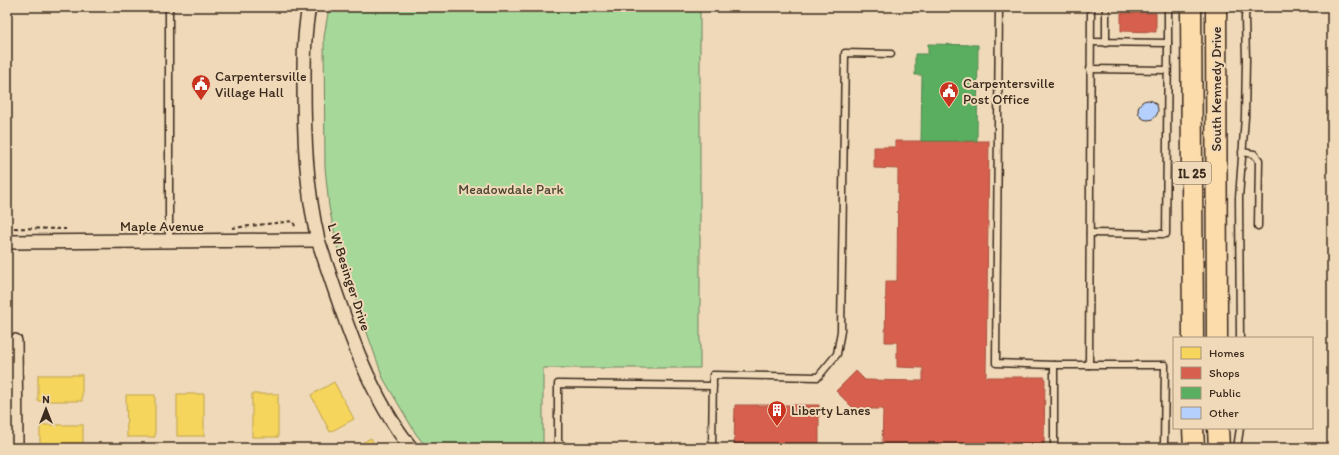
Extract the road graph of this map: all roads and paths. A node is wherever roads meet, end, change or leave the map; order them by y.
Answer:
1 (169, 7) edge
2 (309, 7) edge
3 (999, 7) edge
4 (1090, 7) edge
5 (1107, 7) edge
6 (1168, 7) edge
7 (1191, 7) edge
8 (1216, 7) edge
9 (1246, 7) edge
10 (1090, 42) junction
11 (1106, 42) junction
12 (1168, 43) junction
13 (891, 54) dead end
14 (1090, 69) junction
15 (1168, 70) junction
16 (1242, 152) junction
17 (1258, 226) dead end
18 (1090, 233) junction
19 (318, 240) junction
20 (7, 242) edge
21 (169, 242) junction
22 (1193, 337) edge
23 (1218, 337) edge
24 (1240, 337) edge
25 (15, 341) dead end
26 (1054, 365) junction
27 (1089, 365) junction
28 (713, 386) junction
29 (1193, 429) edge
30 (1218, 429) edge
31 (1240, 429) edge
32 (16, 448) edge
33 (411, 448) edge
34 (566, 448) edge
35 (712, 448) edge
36 (1054, 448) edge
37 (1164, 448) edge
38 (1194, 448) edge
39 (1218, 448) edge
40 (1237, 448) edge

1 - 21 lane
2 - 19 street, L W Besinger Drive
3 - 26 lane
4 - 10 lane
5 - 11 lane
6 - 12 lane
7 - 22 main road, South Kennedy Drive / IL 25
8 - 23 main road, South Kennedy Drive / IL 25
9 - 16 lane
10 - 11 lane
10 - 14 lane
11 - 12 lane
12 - 15 lane
13 - 28 lane
14 - 15 lane
14 - 18 lane
15 - 18 lane
16 - 17 lane
16 - 24 lane
18 - 27 lane
19 - 21 street, Maple Avenue
19 - 33 street, L W Besinger Drive
20 - 21 street, Maple Avenue
25 - 32 street
26 - 27 lane
26 - 36 lane
27 - 37 lane
28 - 34 lane
28 - 35 lane
29 - 38 main road
30 - 39 main road
31 - 40 lane

